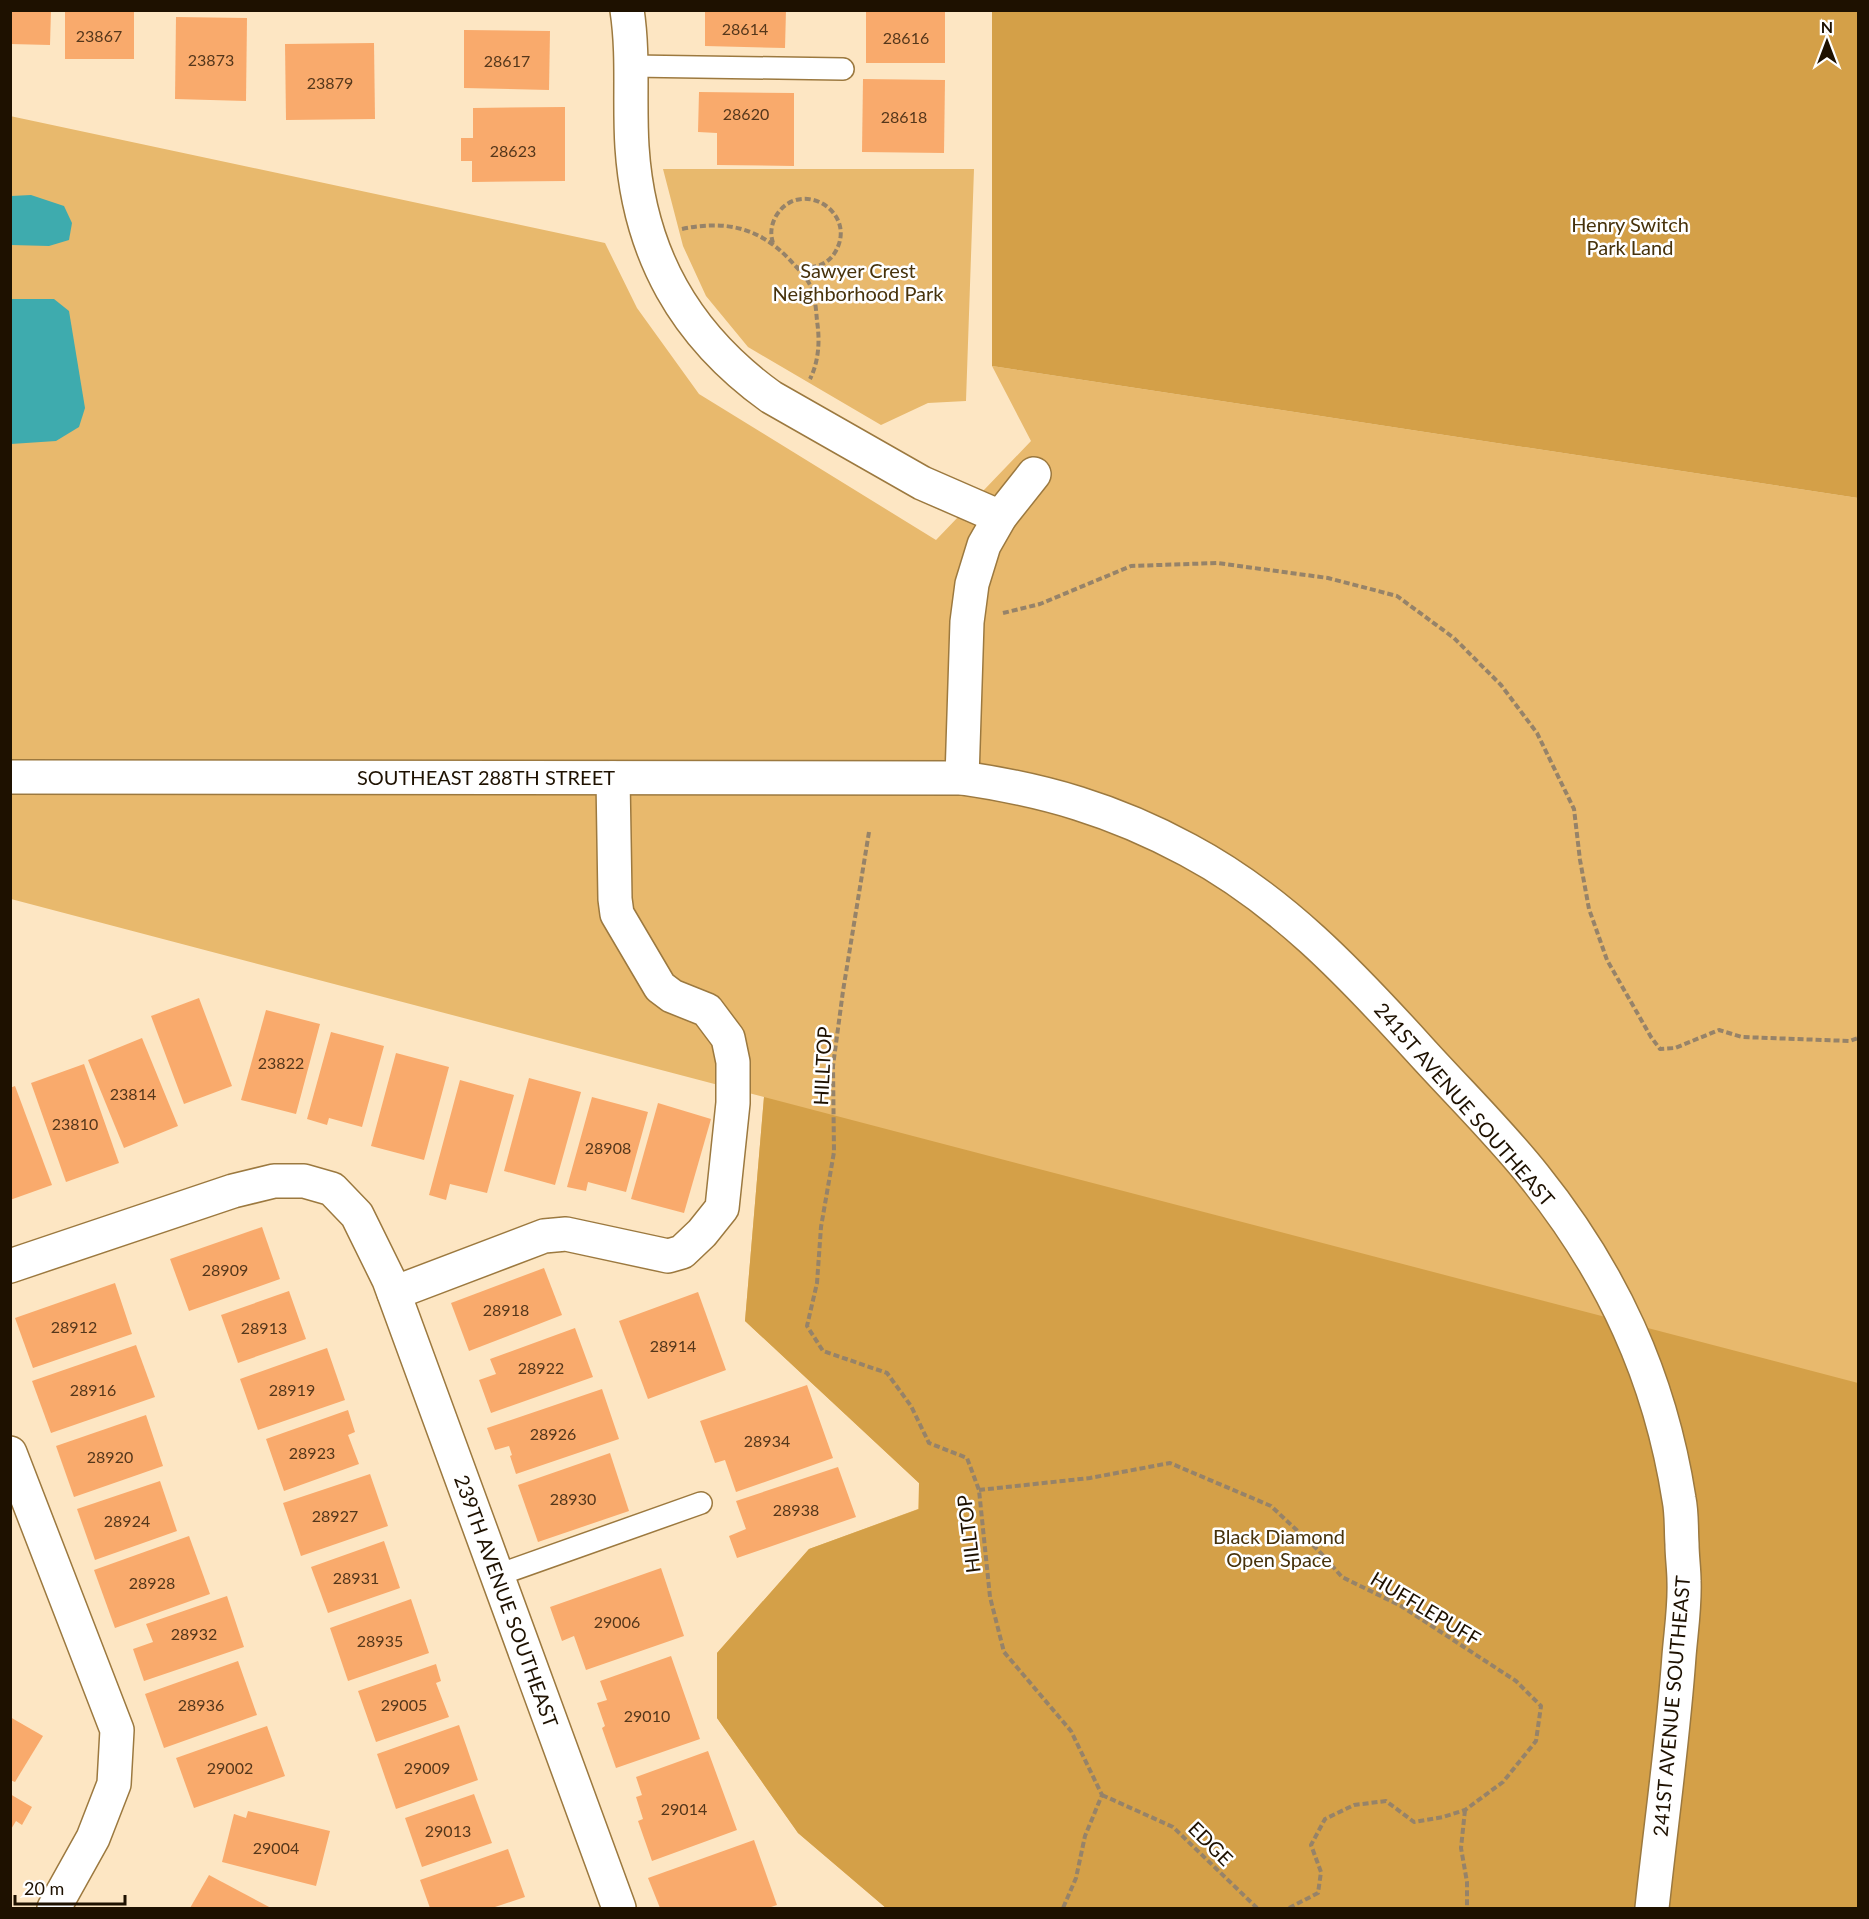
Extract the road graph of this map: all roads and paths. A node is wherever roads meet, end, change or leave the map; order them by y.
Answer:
1 (627, 10) edge
2 (632, 66) junction
3 (843, 69) dead end
4 (649, 236) junction
5 (773, 243) junction
6 (795, 266) junction
7 (861, 295) dead end
8 (814, 300) junction
9 (795, 412) junction
10 (1034, 474) dead end
11 (999, 517) junction
12 (967, 622) junction
13 (10, 777) edge
14 (613, 778) junction
15 (962, 778) junction
16 (868, 832) dead end
17 (1858, 1038) edge
18 (10, 1266) edge
19 (394, 1293) junction
20 (10, 1453) edge
21 (979, 1490) junction
22 (701, 1503) dead end
23 (498, 1575) junction
24 (1102, 1795) junction
25 (1465, 1810) junction
26 (54, 1908) edge
27 (620, 1908) edge
28 (1063, 1908) edge
29 (1257, 1908) edge
30 (1289, 1908) edge
31 (1467, 1908) edge
32 (1653, 1908) edge

1 - 2 street
2 - 3 lane
2 - 4 street
4 - 5 path
4 - 9 street
5 - 6 path
5 - 6 path
6 - 8 path
7 - 8 path
8 - 9 path
9 - 11 street
10 - 11 street
11 - 12 street
12 - 15 street
12 - 17 path
13 - 14 street, SOUTHEAST 288TH STREET
14 - 15 street, SOUTHEAST 288TH STREET
14 - 19 street
15 - 32 street, 241ST AVENUE SOUTHEAST
16 - 21 path, HILLTOP
18 - 19 street, 239TH AVENUE SOUTHEAST
19 - 23 street, 239TH AVENUE SOUTHEAST
20 - 26 street
21 - 24 path, HILLTOP
21 - 25 path, HUFFLEPUFF
22 - 23 lane
23 - 27 street, 239TH AVENUE SOUTHEAST
24 - 28 path
24 - 29 path, EDGE
25 - 30 path
25 - 31 path

